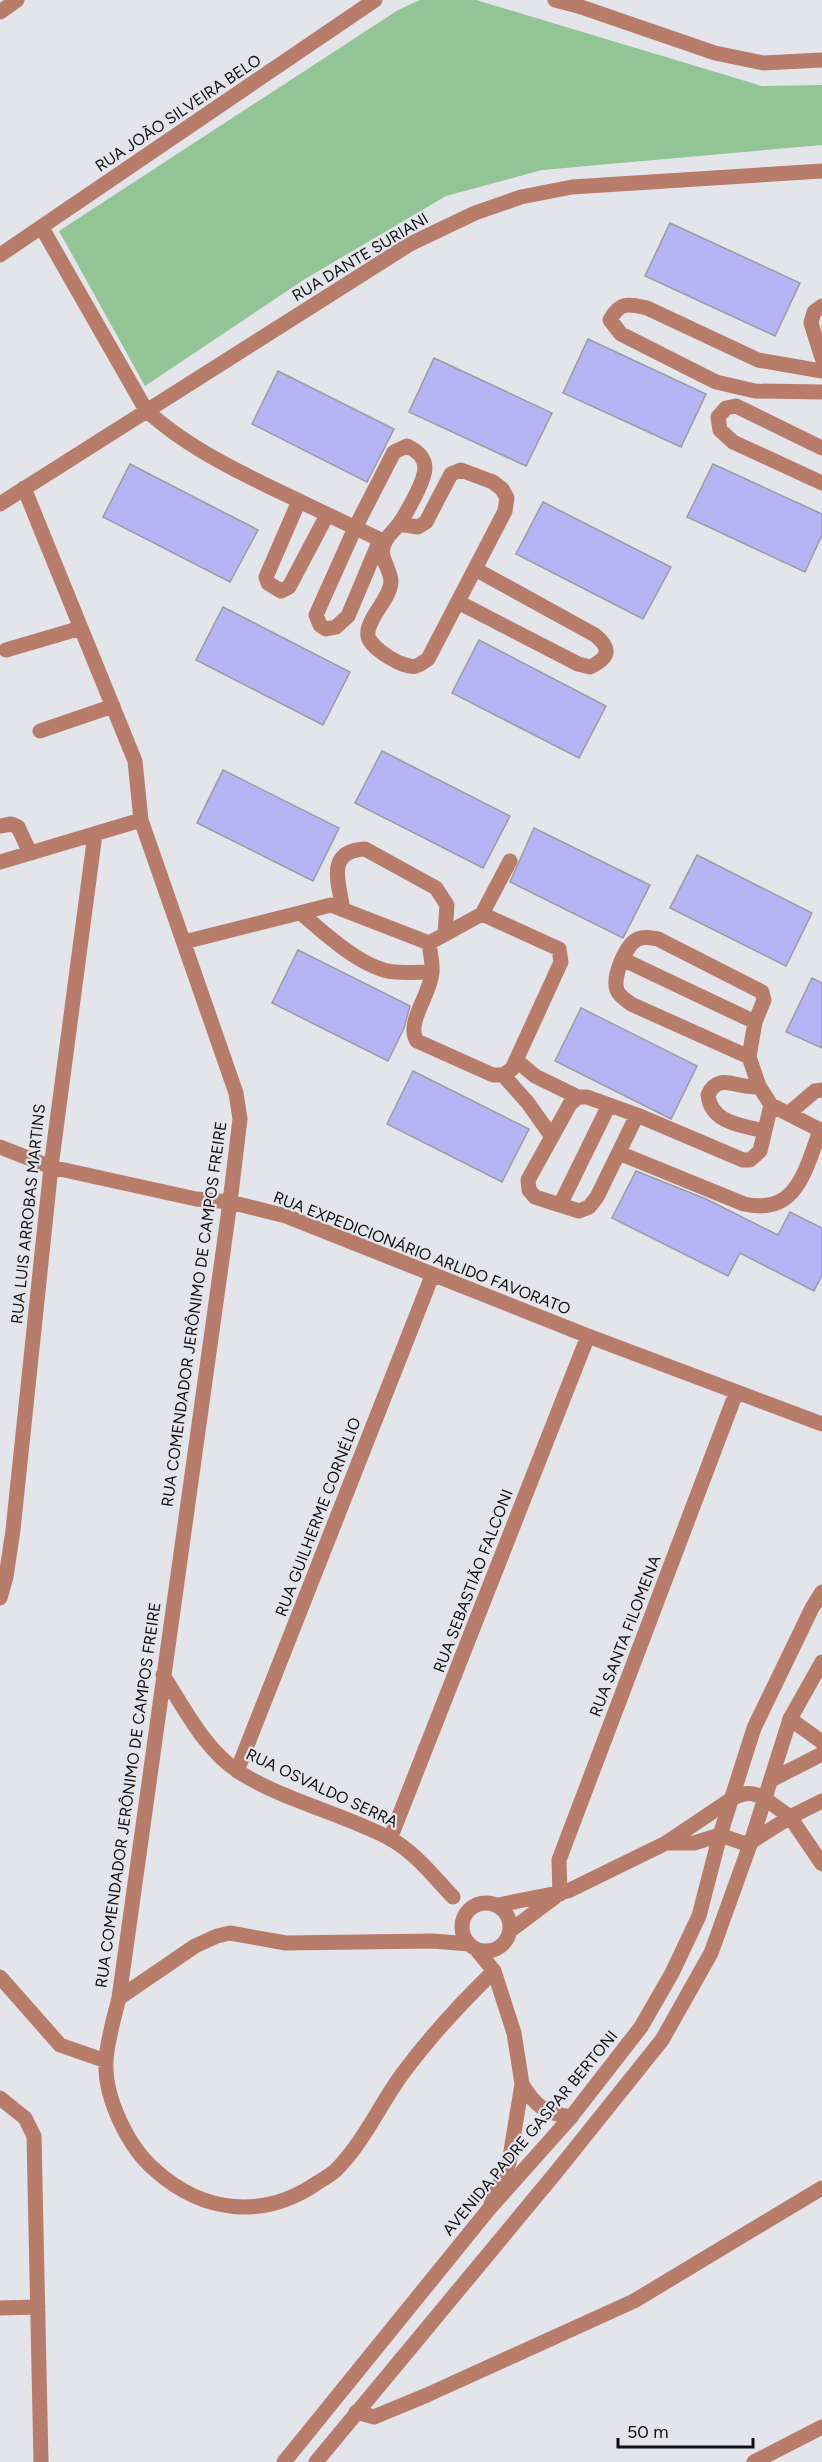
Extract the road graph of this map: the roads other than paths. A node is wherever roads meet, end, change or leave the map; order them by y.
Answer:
1 (17, 0) edge
2 (375, 0) edge
3 (555, 0) edge
4 (0, 12) edge
5 (822, 60) edge
6 (822, 171) edge
7 (42, 228) junction
8 (0, 255) edge
9 (822, 306) edge
10 (822, 358) edge
11 (822, 371) edge
12 (822, 392) edge
13 (146, 410) junction
14 (822, 448) edge
15 (822, 483) edge
16 (24, 488) junction
17 (299, 501) junction
18 (0, 504) edge
19 (327, 515) junction
20 (399, 524) junction
21 (355, 528) junction
22 (382, 541) junction
23 (475, 569) junction
24 (458, 602) junction
25 (81, 628) junction
26 (6, 650) dead end
27 (113, 706) junction
28 (40, 731) dead end
29 (141, 820) junction
30 (0, 826) edge
31 (95, 834) junction
32 (30, 853) junction
33 (510, 861) dead end
34 (0, 862) edge
35 (343, 910) junction
36 (301, 913) junction
37 (482, 914) junction
38 (446, 933) junction
39 (184, 942) junction
40 (429, 943) junction
41 (622, 959) junction
42 (432, 972) junction
43 (755, 1022) junction
44 (749, 1058) junction
45 (516, 1060) junction
46 (503, 1075) junction
47 (759, 1086) junction
48 (822, 1090) edge
49 (578, 1097) junction
50 (609, 1105) junction
51 (771, 1106) junction
52 (788, 1114) junction
53 (637, 1115) junction
54 (764, 1131) junction
55 (821, 1131) edge
56 (552, 1137) junction
57 (0, 1147) edge
58 (619, 1153) junction
59 (51, 1167) junction
60 (230, 1202) junction
61 (560, 1204) junction
62 (432, 1275) junction
63 (588, 1336) junction
64 (736, 1393) junction
65 (822, 1424) edge
66 (822, 1592) edge
67 (0, 1598) edge
68 (822, 1662) edge
69 (163, 1675) junction
70 (789, 1719) junction
71 (822, 1742) edge
72 (822, 1754) edge
73 (237, 1771) junction
74 (771, 1780) junction
75 (733, 1798) junction
76 (764, 1798) junction
77 (822, 1801) edge
78 (790, 1817) junction
79 (720, 1835) junction
80 (390, 1839) junction
81 (751, 1842) junction
82 (666, 1844) junction
83 (822, 1864) edge
84 (560, 1893) junction
85 (453, 1898) junction
86 (477, 1905) junction
87 (498, 1905) junction
88 (462, 1922) junction
89 (511, 1930) junction
90 (433, 1941) junction
91 (473, 1947) junction
92 (499, 1948) junction
93 (494, 1971) junction
94 (0, 1977) edge
95 (118, 1998) junction
96 (106, 2061) junction
97 (522, 2084) junction
98 (0, 2098) edge
99 (571, 2117) junction
100 (822, 2188) edge
101 (489, 2209) junction
102 (38, 2307) junction
103 (0, 2308) edge
104 (356, 2412) junction
105 (822, 2427) edge
106 (41, 2462) edge
107 (284, 2462) edge
108 (316, 2462) edge
109 (754, 2462) edge

1 - 4 street
2 - 7 street, RUA JOÃO SILVEIRA BELO
3 - 5 street
6 - 13 street, RUA DANTE SURIANI
7 - 8 street, RUA JOÃO SILVEIRA BELO
7 - 13 street
9 - 10 street
11 - 12 street
13 - 16 street, RUA DANTE SURIANI
13 - 17 street
14 - 15 street
16 - 18 street, RUA DANTE SURIANI
16 - 25 street, RUA COMENDADOR JERÔNIMO DE CAMPOS FREIRE
17 - 19 street
17 - 19 street
19 - 21 street
20 - 21 street
20 - 22 street
20 - 23 street
21 - 22 street
21 - 22 street
22 - 24 street
23 - 24 street
23 - 24 street
25 - 26 street
25 - 27 street, RUA COMENDADOR JERÔNIMO DE CAMPOS FREIRE
27 - 28 street
27 - 29 street, RUA COMENDADOR JERÔNIMO DE CAMPOS FREIRE
29 - 31 street
29 - 39 street, RUA COMENDADOR JERÔNIMO DE CAMPOS FREIRE
30 - 32 street
31 - 32 street
31 - 59 street, RUA LUIS ARROBAS MARTINS
32 - 34 street
33 - 37 street
35 - 36 street
35 - 38 street
35 - 40 street
36 - 39 street
36 - 42 street
37 - 38 street
37 - 45 street
38 - 40 street
39 - 60 street, RUA COMENDADOR JERÔNIMO DE CAMPOS FREIRE
40 - 42 street
41 - 43 street
41 - 43 street
41 - 44 street
42 - 46 street
43 - 44 street
44 - 47 street
45 - 46 street
45 - 49 street
46 - 56 street
47 - 51 street
47 - 54 street
48 - 52 street
49 - 50 street
49 - 56 street
50 - 53 street
50 - 61 street
51 - 52 street
51 - 54 street
52 - 55 street
53 - 54 street
53 - 58 street
55 - 58 street
56 - 61 street
57 - 59 street, RUA EXPEDICIONÁRIO ARLIDO FAVORATO
58 - 61 street
59 - 60 street, RUA EXPEDICIONÁRIO ARLIDO FAVORATO
59 - 67 street, RUA LUIS ARROBAS MARTINS
60 - 62 street, RUA EXPEDICIONÁRIO ARLIDO FAVORATO
60 - 69 street, RUA COMENDADOR JERÔNIMO DE CAMPOS FREIRE
62 - 63 street, RUA EXPEDICIONÁRIO ARLIDO FAVORATO
62 - 73 street, RUA GUILHERME CORNÉLIO
63 - 64 street, RUA EXPEDICIONÁRIO ARLIDO FAVORATO
63 - 80 street, RUA SEBASTIÃO FALCONI
64 - 65 street, RUA EXPEDICIONÁRIO ARLIDO FAVORATO
64 - 84 street, RUA SANTA FILOMENA
66 - 75 street, AVENIDA PADRE GASPAR BERTONI
68 - 70 street
69 - 73 street, RUA OSVALDO SERRA
69 - 95 street, RUA COMENDADOR JERÔNIMO DE CAMPOS FREIRE
70 - 71 street
70 - 74 street
72 - 74 street
73 - 80 street, RUA OSVALDO SERRA
74 - 76 street
75 - 76 street
75 - 79 street, AVENIDA PADRE GASPAR BERTONI
75 - 82 street
76 - 78 street
76 - 81 street
77 - 78 street
78 - 81 street
78 - 83 street
79 - 81 street
79 - 82 street
79 - 99 street, AVENIDA PADRE GASPAR BERTONI
80 - 85 street, RUA OSVALDO SERRA
81 - 104 street
82 - 84 street
84 - 87 street
84 - 89 street
85 - 86 street
85 - 88 street, RUA OSVALDO SERRA
86 - 87 street
86 - 88 street
87 - 89 street
88 - 90 street
88 - 91 street
89 - 92 street
90 - 91 street
90 - 95 street
91 - 92 street
91 - 93 street
92 - 93 street
93 - 96 street, RUA COMENDADOR JERÔNIMO DE CAMPOS FREIRE
93 - 97 street
94 - 96 street
95 - 96 street, RUA COMENDADOR JERÔNIMO DE CAMPOS FREIRE
97 - 99 street
97 - 101 street
98 - 102 street
99 - 101 street, AVENIDA PADRE GASPAR BERTONI
100 - 104 street
101 - 107 street, AVENIDA PADRE GASPAR BERTONI
102 - 103 street
102 - 106 street
104 - 108 street
105 - 109 street

